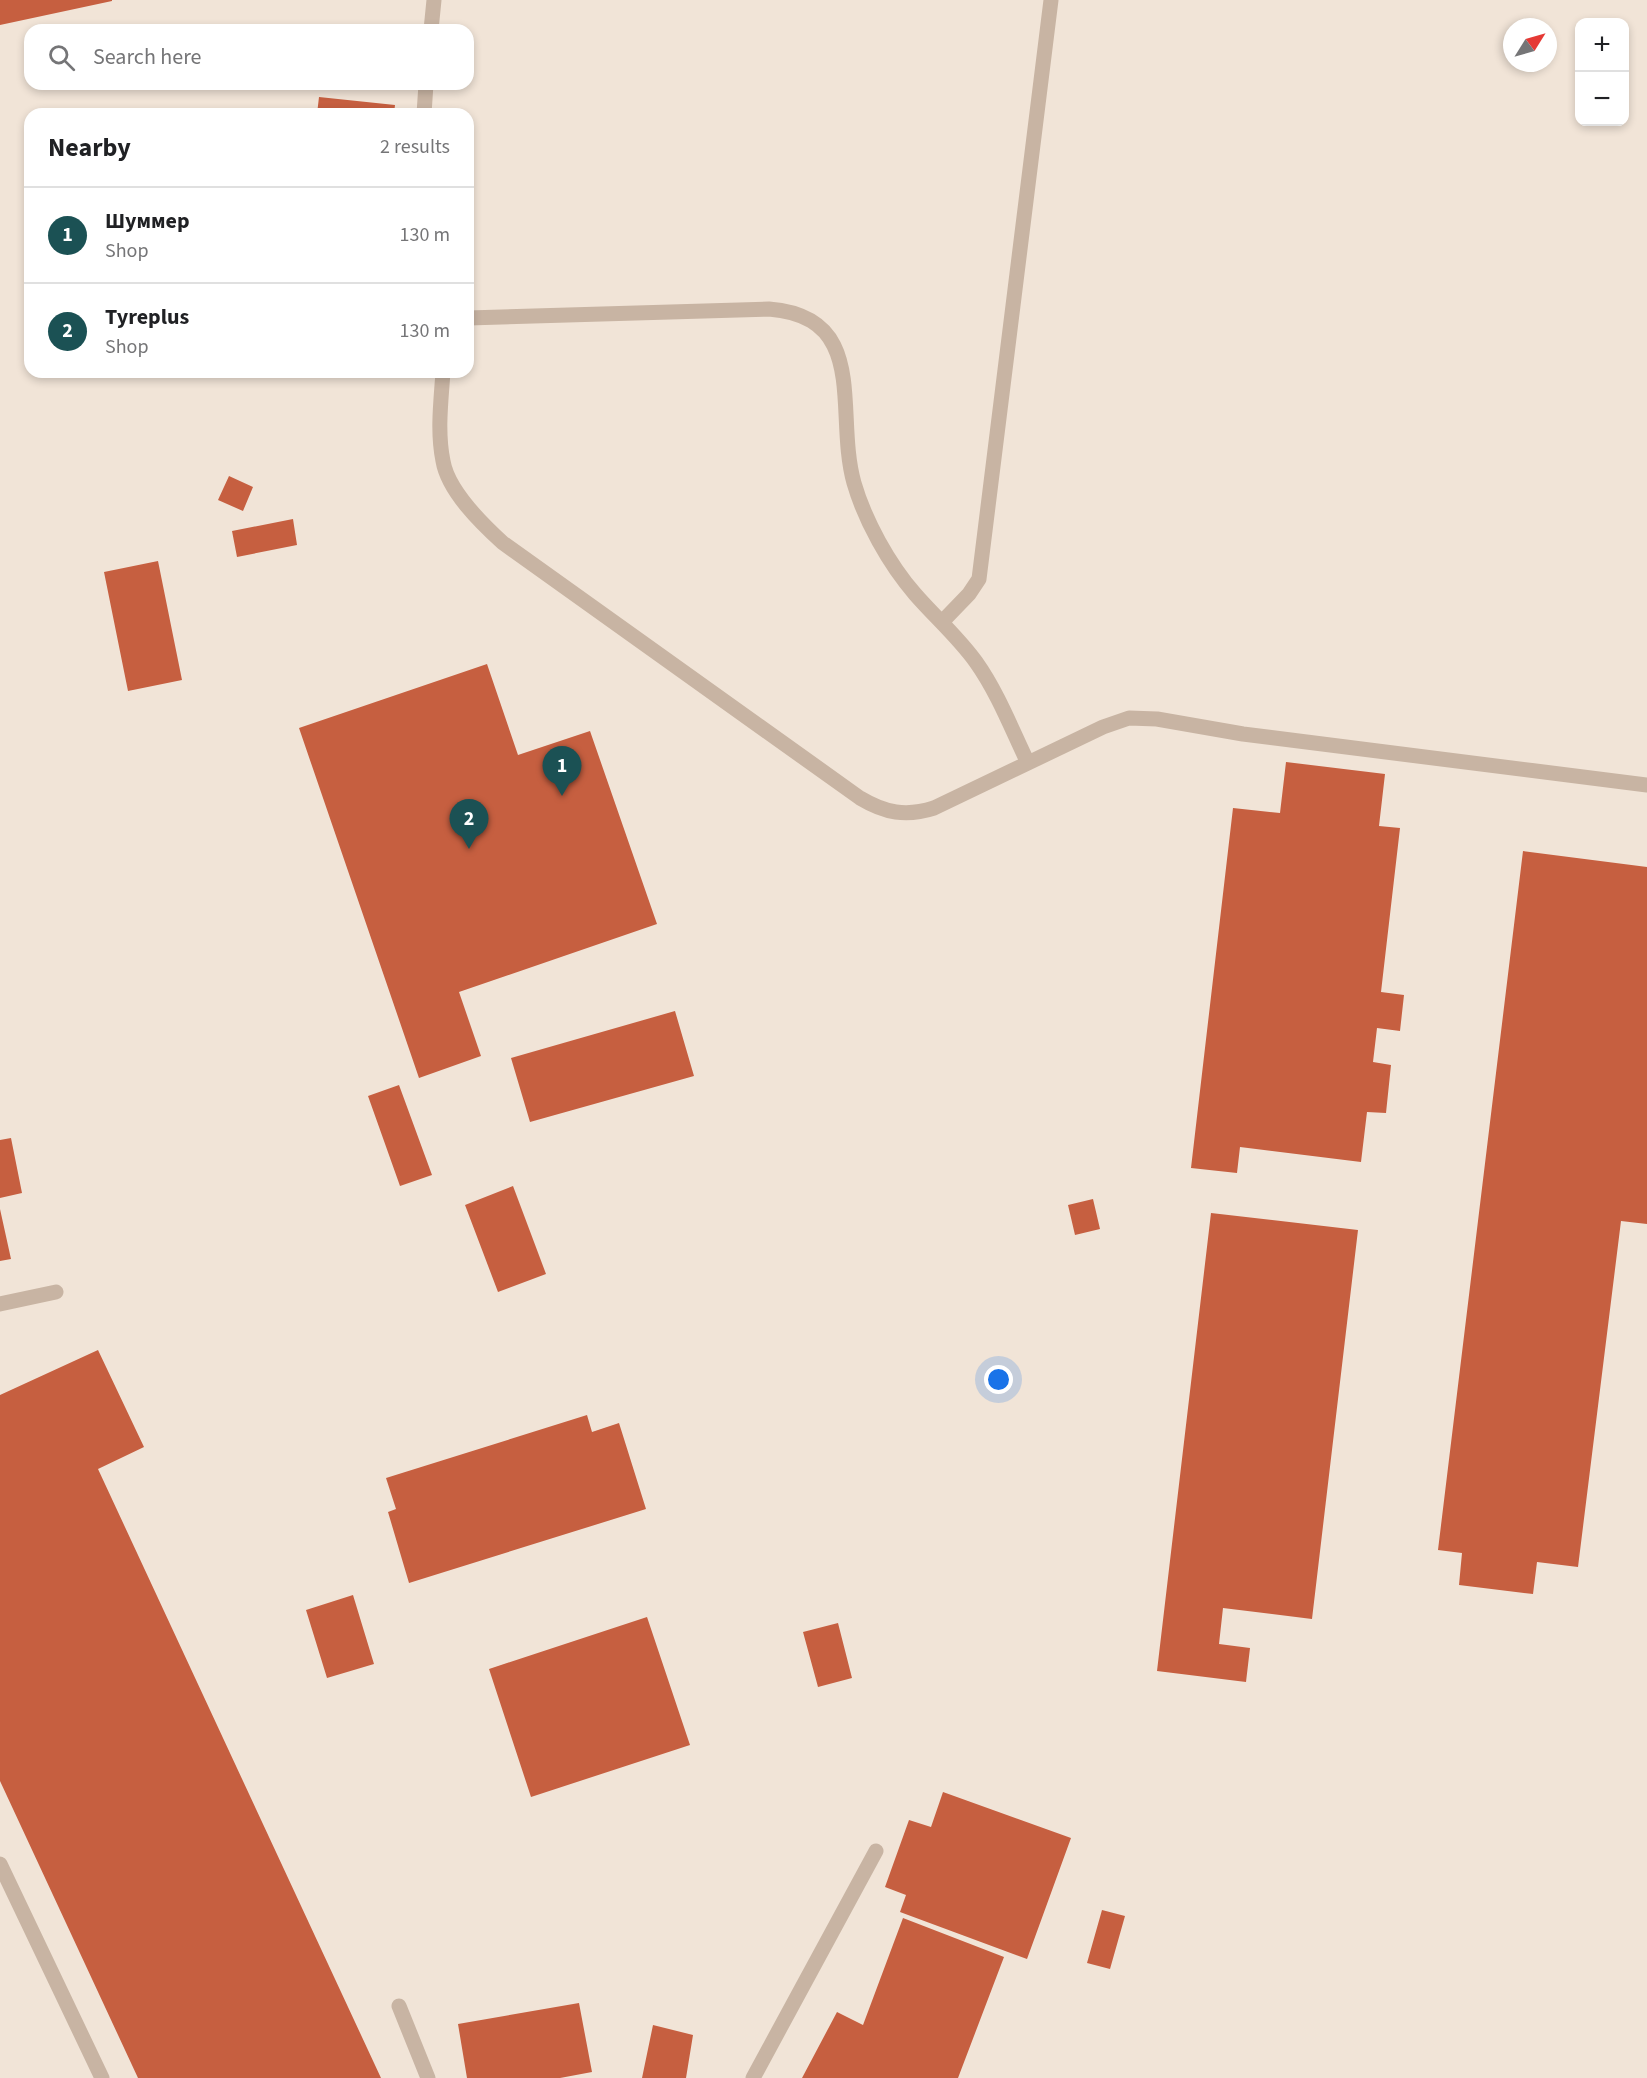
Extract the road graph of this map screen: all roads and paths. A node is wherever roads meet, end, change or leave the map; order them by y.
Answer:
1 (434, 0) edge
2 (1051, 0) edge
3 (432, 24) edge
4 (426, 90) edge
5 (424, 108) edge
6 (474, 318) edge
7 (443, 378) edge
8 (942, 622) junction
9 (1028, 763) junction
10 (1647, 785) edge
11 (56, 1292) dead end
12 (0, 1304) edge
13 (876, 1851) dead end
14 (0, 1864) edge
15 (399, 2006) dead end
16 (102, 2078) edge
17 (428, 2078) edge
18 (753, 2078) edge

1 - 3 lane
2 - 8 lane
4 - 5 lane
6 - 8 lane
7 - 9 lane
8 - 9 lane
9 - 10 lane
11 - 12 lane
13 - 18 lane
14 - 16 lane
15 - 17 lane

